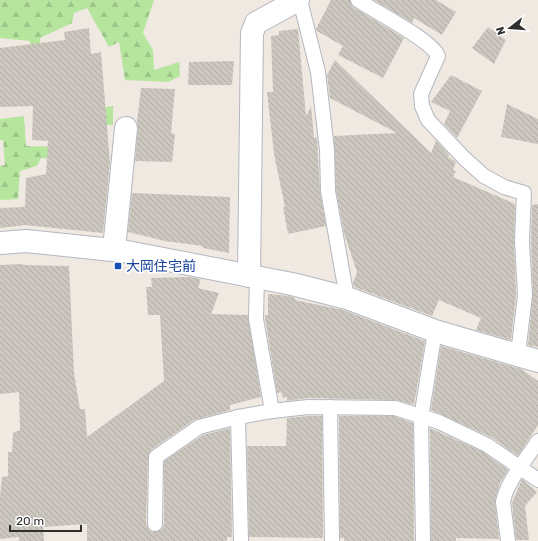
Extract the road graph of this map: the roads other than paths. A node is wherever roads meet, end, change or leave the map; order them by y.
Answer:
1 (299, 0) edge
2 (358, 0) edge
3 (265, 8) edge
4 (126, 128) dead end
5 (0, 243) edge
6 (114, 250) junction
7 (253, 277) junction
8 (347, 298) junction
9 (435, 331) junction
10 (528, 358) edge
11 (330, 407) junction
12 (272, 410) junction
13 (238, 418) junction
14 (421, 418) junction
15 (538, 441) edge
16 (520, 467) junction
17 (538, 480) edge
18 (155, 524) dead end
19 (241, 541) edge
20 (332, 541) edge
21 (423, 541) edge
22 (508, 541) edge

1 - 3 street
1 - 8 lane
2 - 10 lane
3 - 7 street
4 - 6 street
5 - 6 street
6 - 7 street
7 - 8 street
7 - 12 lane
8 - 9 street
9 - 10 street
9 - 14 lane
11 - 12 lane
11 - 14 lane
11 - 20 lane
12 - 13 lane
13 - 18 lane
13 - 19 lane
14 - 16 lane
14 - 21 lane
15 - 16 lane
16 - 17 lane
16 - 22 lane

